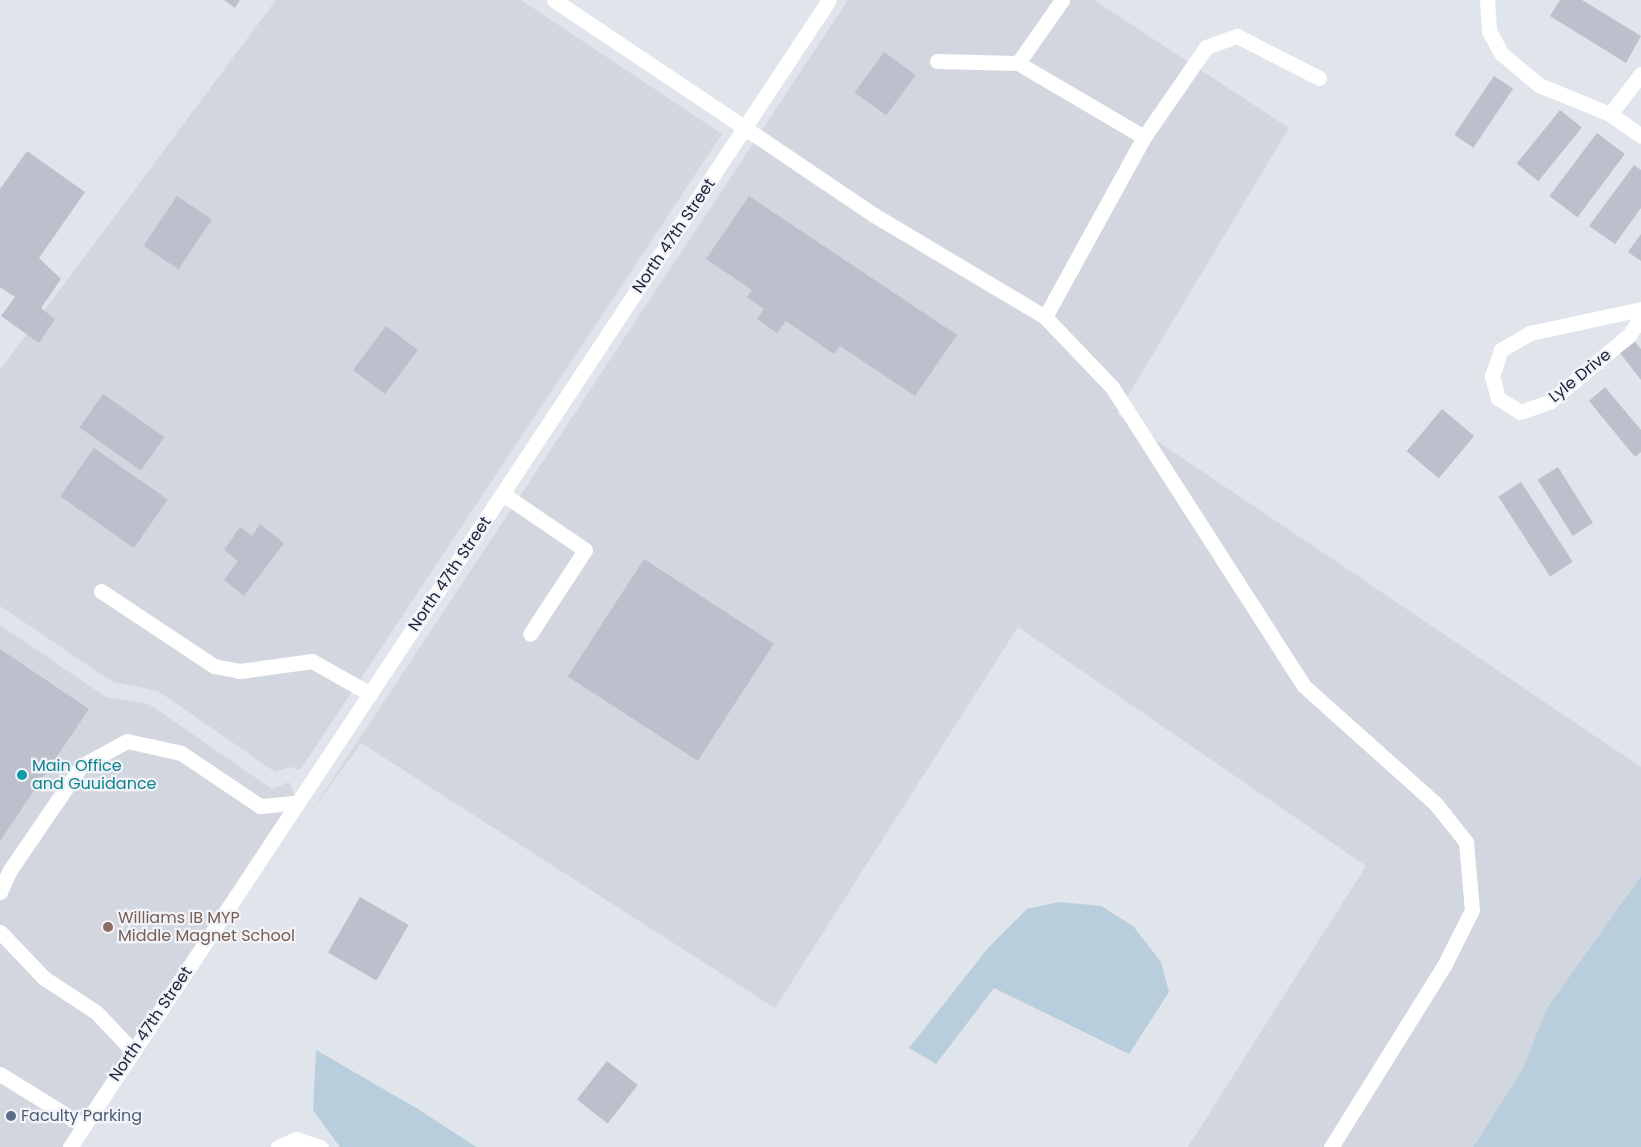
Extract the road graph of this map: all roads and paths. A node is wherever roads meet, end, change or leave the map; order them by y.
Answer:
1 (554, 0) edge
2 (829, 0) edge
3 (1062, 0) edge
4 (1487, 0) edge
5 (937, 61) dead end
6 (1018, 63) junction
7 (1641, 74) edge
8 (1319, 78) dead end
9 (1610, 114) junction
10 (745, 128) junction
11 (1641, 136) edge
12 (1144, 137) junction
13 (1641, 309) edge
14 (1044, 317) junction
15 (1641, 318) edge
16 (503, 494) junction
17 (101, 591) dead end
18 (530, 634) dead end
19 (370, 694) junction
20 (298, 803) junction
21 (0, 892) edge
22 (0, 932) edge
23 (133, 1051) junction
24 (0, 1074) edge
25 (84, 1126) junction
26 (70, 1147) edge
27 (278, 1147) edge
28 (321, 1147) edge
29 (1331, 1147) edge

1 - 10 street
2 - 10 street, North 47th Street
3 - 6 street
4 - 9 street
5 - 6 street
6 - 12 street
7 - 9 street
8 - 12 street
9 - 11 street
10 - 14 street
10 - 16 street, North 47th Street
12 - 14 street
13 - 15 street, Lyle Drive
14 - 29 street
16 - 18 street
16 - 19 street, North 47th Street
17 - 19 street
19 - 20 street, North 47th Street
20 - 21 street
20 - 23 street, North 47th Street
22 - 23 street
23 - 25 street, North 47th Street
24 - 25 street
25 - 26 street, North 47th Street
27 - 28 street

